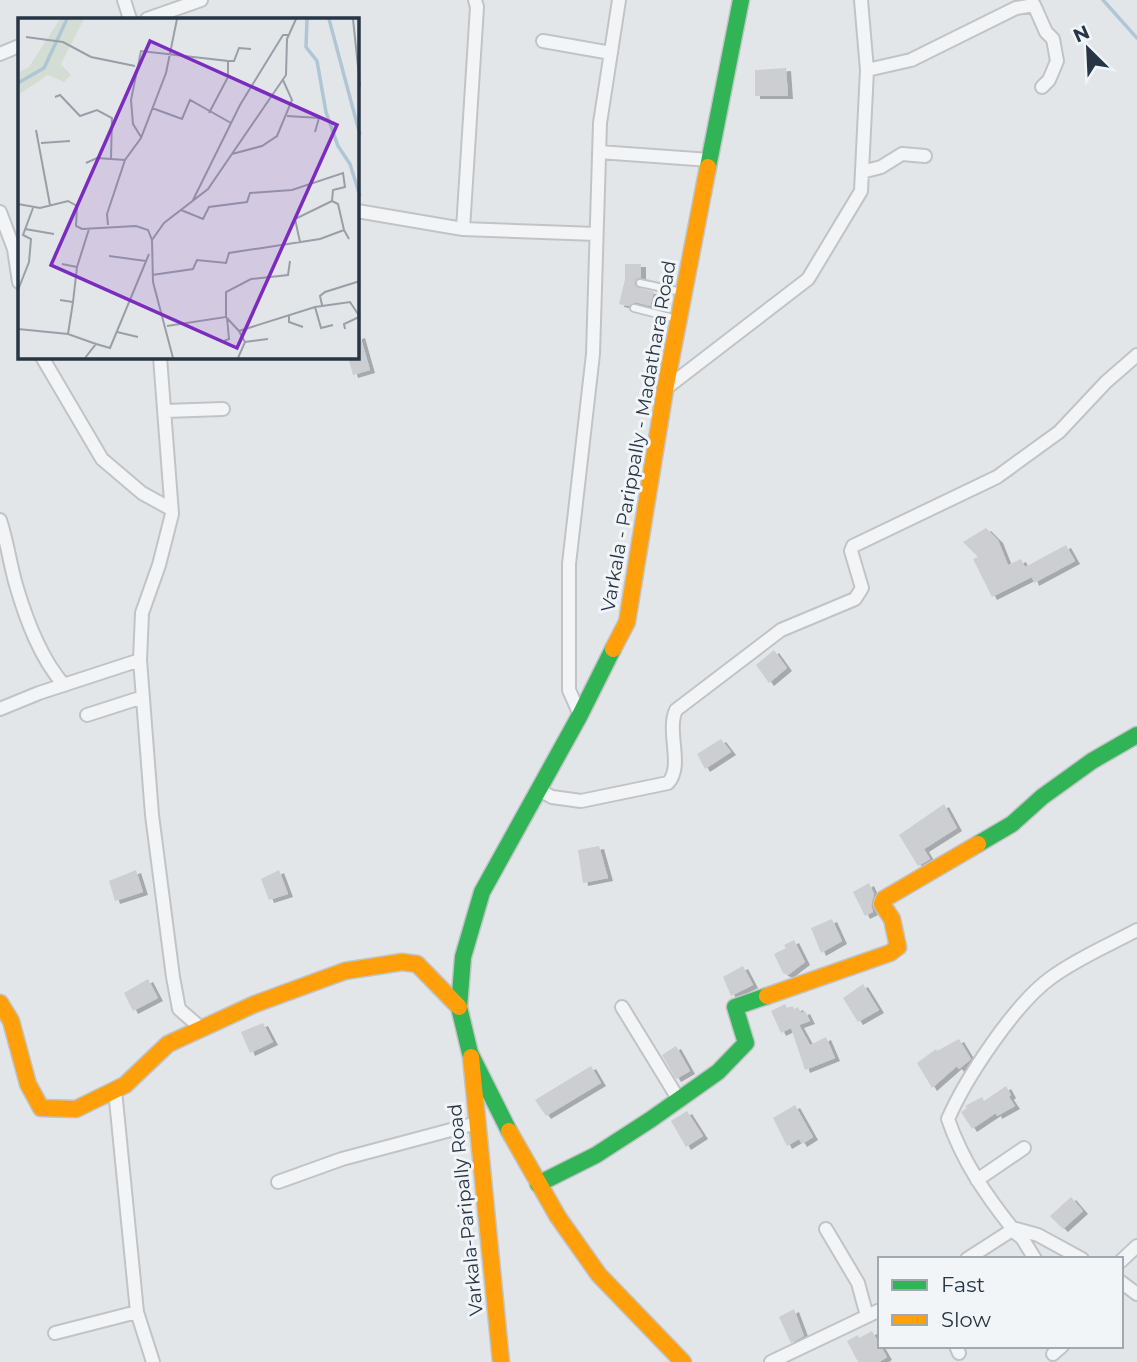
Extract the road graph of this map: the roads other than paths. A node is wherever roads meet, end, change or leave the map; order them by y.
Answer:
1 (124, 0) edge
2 (201, 0) edge
3 (475, 0) edge
4 (619, 0) edge
5 (741, 0) edge
6 (860, 0) edge
7 (130, 18) edge
8 (150, 18) edge
9 (543, 41) dead end
10 (18, 46) edge
11 (611, 53) junction
12 (0, 54) edge
13 (867, 70) junction
14 (1042, 87) dead end
15 (599, 152) junction
16 (925, 156) dead end
17 (710, 160) junction
18 (862, 172) junction
19 (359, 211) edge
20 (0, 214) edge
21 (463, 229) junction
22 (596, 234) junction
23 (18, 275) edge
24 (640, 283) dead end
25 (684, 292) junction
26 (634, 309) dead end
27 (678, 319) junction
28 (1137, 355) edge
29 (43, 359) edge
30 (160, 359) edge
31 (665, 390) junction
32 (223, 408) dead end
33 (165, 411) junction
34 (171, 509) junction
35 (0, 522) edge
36 (140, 660) junction
37 (64, 685) junction
38 (143, 697) junction
39 (0, 709) edge
40 (87, 715) dead end
41 (580, 715) junction
42 (1137, 734) edge
43 (539, 790) junction
44 (1137, 930) edge
45 (0, 1003) edge
46 (459, 1007) junction
47 (622, 1007) dead end
48 (202, 1029) junction
49 (470, 1053) junction
50 (115, 1090) junction
51 (679, 1100) junction
52 (477, 1123) junction
53 (1024, 1148) dead end
54 (977, 1180) junction
55 (278, 1182) dead end
56 (538, 1184) junction
57 (826, 1228) dead end
58 (1012, 1229) junction
59 (1137, 1246) edge
60 (970, 1257) edge
61 (1034, 1257) edge
62 (1078, 1257) edge
63 (1123, 1259) edge
64 (878, 1311) edge
65 (137, 1312) junction
66 (867, 1316) junction
67 (55, 1333) dead end
68 (153, 1362) edge
69 (501, 1362) edge
70 (683, 1362) edge
71 (771, 1362) edge

1 - 7 street
2 - 8 street
3 - 21 street
4 - 11 street
5 - 17 main road, Varkala - Parippally - Madathara Road
6 - 13 street
9 - 11 street
10 - 12 street
11 - 15 street
13 - 14 street
13 - 18 street
15 - 17 street
15 - 22 street
16 - 18 street
17 - 25 main road, Varkala - Parippally - Madathara Road
18 - 31 street
19 - 21 street
20 - 23 street
21 - 22 street
22 - 41 street
24 - 25 lane
25 - 27 main road, Varkala - Parippally - Madathara Road
26 - 27 lane
27 - 31 main road, Varkala - Parippally - Madathara Road
28 - 43 street
29 - 34 street
30 - 33 street
31 - 41 main road, Varkala - Parippally - Madathara Road
32 - 33 street
33 - 34 street
34 - 36 street
35 - 37 street
36 - 37 street
36 - 38 street
37 - 39 street
38 - 40 street
38 - 48 street
41 - 43 main road, Varkala - Parippally - Madathara Road
42 - 51 main road
43 - 46 main road, Varkala - Parippally - Madathara Road
44 - 54 street
45 - 50 main road
46 - 48 main road
46 - 49 main road, Varkala - Parippally - Madathara Road
47 - 51 street
48 - 50 main road
49 - 52 main road, Varkala-Paripally Road
49 - 56 main road, Varkala - Parippally - Madathara Road
50 - 65 street
51 - 56 main road
52 - 55 street
52 - 69 main road, Varkala-Paripally Road
53 - 54 street
54 - 58 street
56 - 70 main road, Varkala - Parippally - Madathara Road
57 - 66 street
58 - 60 street
58 - 61 street
58 - 62 street
59 - 63 street
64 - 66 street
65 - 67 street
65 - 68 street
66 - 71 street

